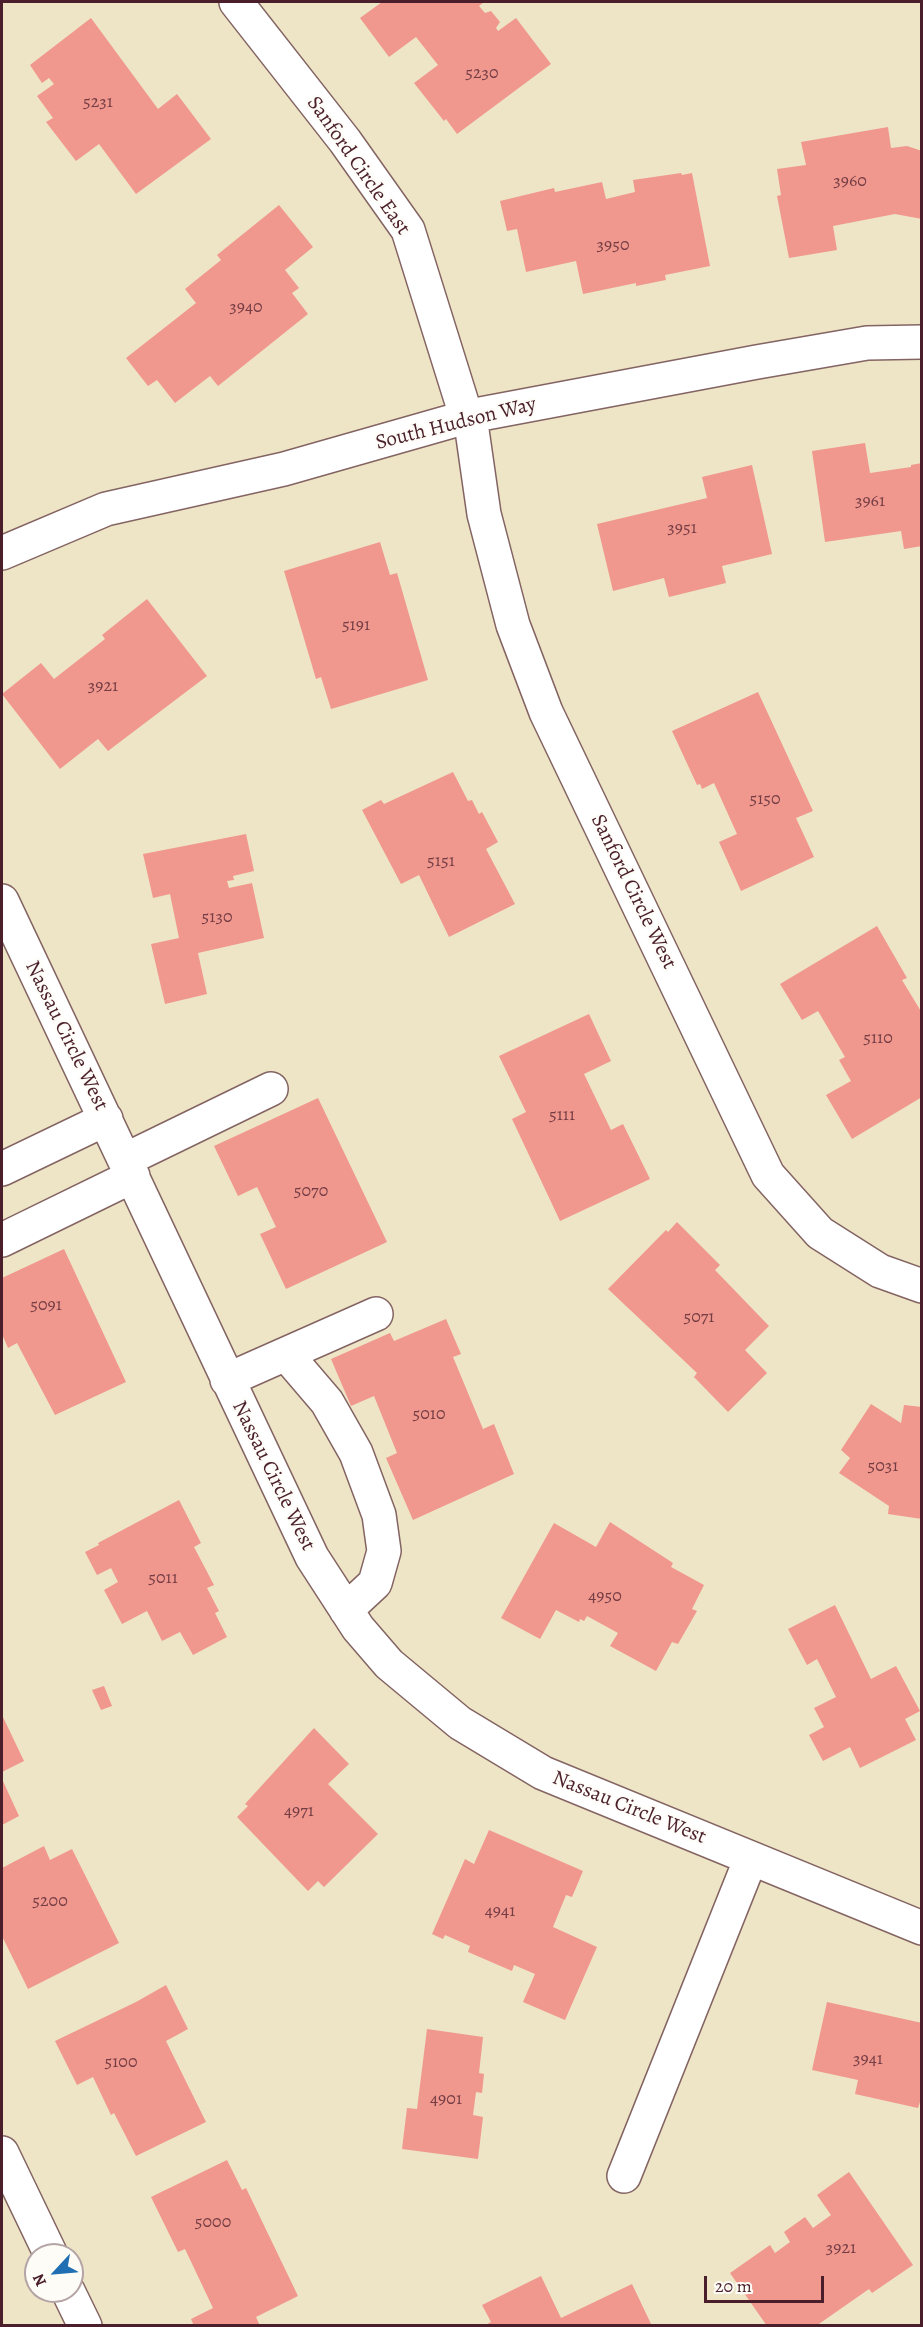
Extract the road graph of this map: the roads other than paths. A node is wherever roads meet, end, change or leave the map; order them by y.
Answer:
1 (236, 2) edge
2 (921, 342) edge
3 (470, 416) junction
4 (2, 553) edge
5 (2, 900) edge
6 (271, 1089) dead end
7 (106, 1119) junction
8 (129, 1168) junction
9 (2, 1169) edge
10 (2, 1240) edge
11 (921, 1286) edge
12 (376, 1314) dead end
13 (286, 1354) junction
14 (227, 1380) junction
15 (346, 1610) junction
16 (751, 1857) junction
17 (921, 1928) edge
18 (2, 2153) edge
19 (624, 2175) dead end
20 (45, 2243) edge
21 (74, 2303) edge
22 (85, 2325) edge

1 - 3 street, Sanford Circle East
2 - 3 street, South Hudson Way
3 - 4 street, South Hudson Way
3 - 11 street, Sanford Circle West
5 - 7 street, Nassau Circle West
6 - 8 street
7 - 8 street, Nassau Circle West
7 - 9 street
8 - 10 street
8 - 14 street, Nassau Circle West
12 - 13 street
13 - 14 street
13 - 15 street
14 - 15 street, Nassau Circle West
15 - 16 street, Nassau Circle West
16 - 17 street, Nassau Circle West
16 - 19 street
18 - 20 street
21 - 22 street

